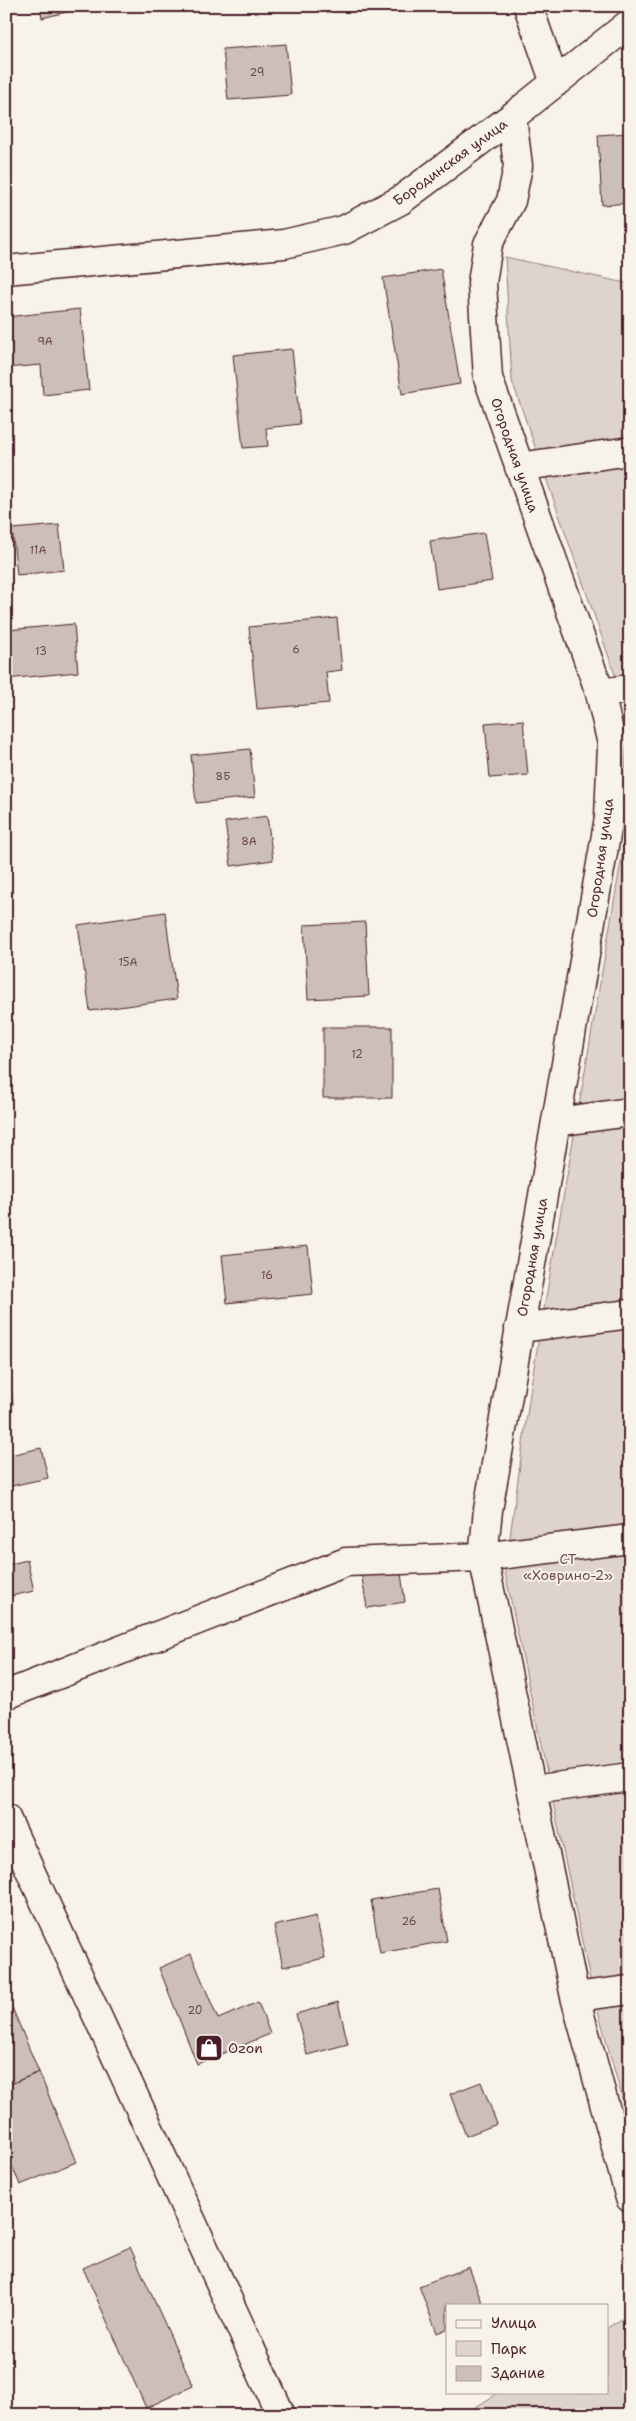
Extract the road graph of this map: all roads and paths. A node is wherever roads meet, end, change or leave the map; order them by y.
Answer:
1 (528, 6) edge
2 (630, 22) edge
3 (555, 83) junction
4 (512, 117) junction
5 (6, 270) edge
6 (630, 451) edge
7 (519, 467) junction
8 (630, 689) edge
9 (600, 693) junction
10 (630, 1112) edge
11 (556, 1122) junction
12 (630, 1314) edge
13 (519, 1328) junction
14 (630, 1539) edge
15 (484, 1557) junction
16 (6, 1693) edge
17 (630, 1777) edge
18 (532, 1790) junction
19 (6, 1818) edge
20 (630, 1990) edge
21 (575, 1997) junction
22 (630, 2198) edge
23 (281, 2415) edge

1 - 3 street
2 - 3 street, Бородинская улица
3 - 4 street, Бородинская улица
4 - 5 street, Бородинская улица
4 - 7 street, Огородная улица
6 - 7 street
7 - 9 street, Огородная улица
8 - 9 street
9 - 11 street, Огородная улица
10 - 11 street
11 - 13 street, Огородная улица
12 - 13 street
13 - 15 street, Огородная улица
14 - 15 street
15 - 16 street
15 - 18 street, Огородная улица
17 - 18 street
18 - 21 street, Огородная улица
19 - 23 street
20 - 21 street
21 - 22 street, Огородная улица

